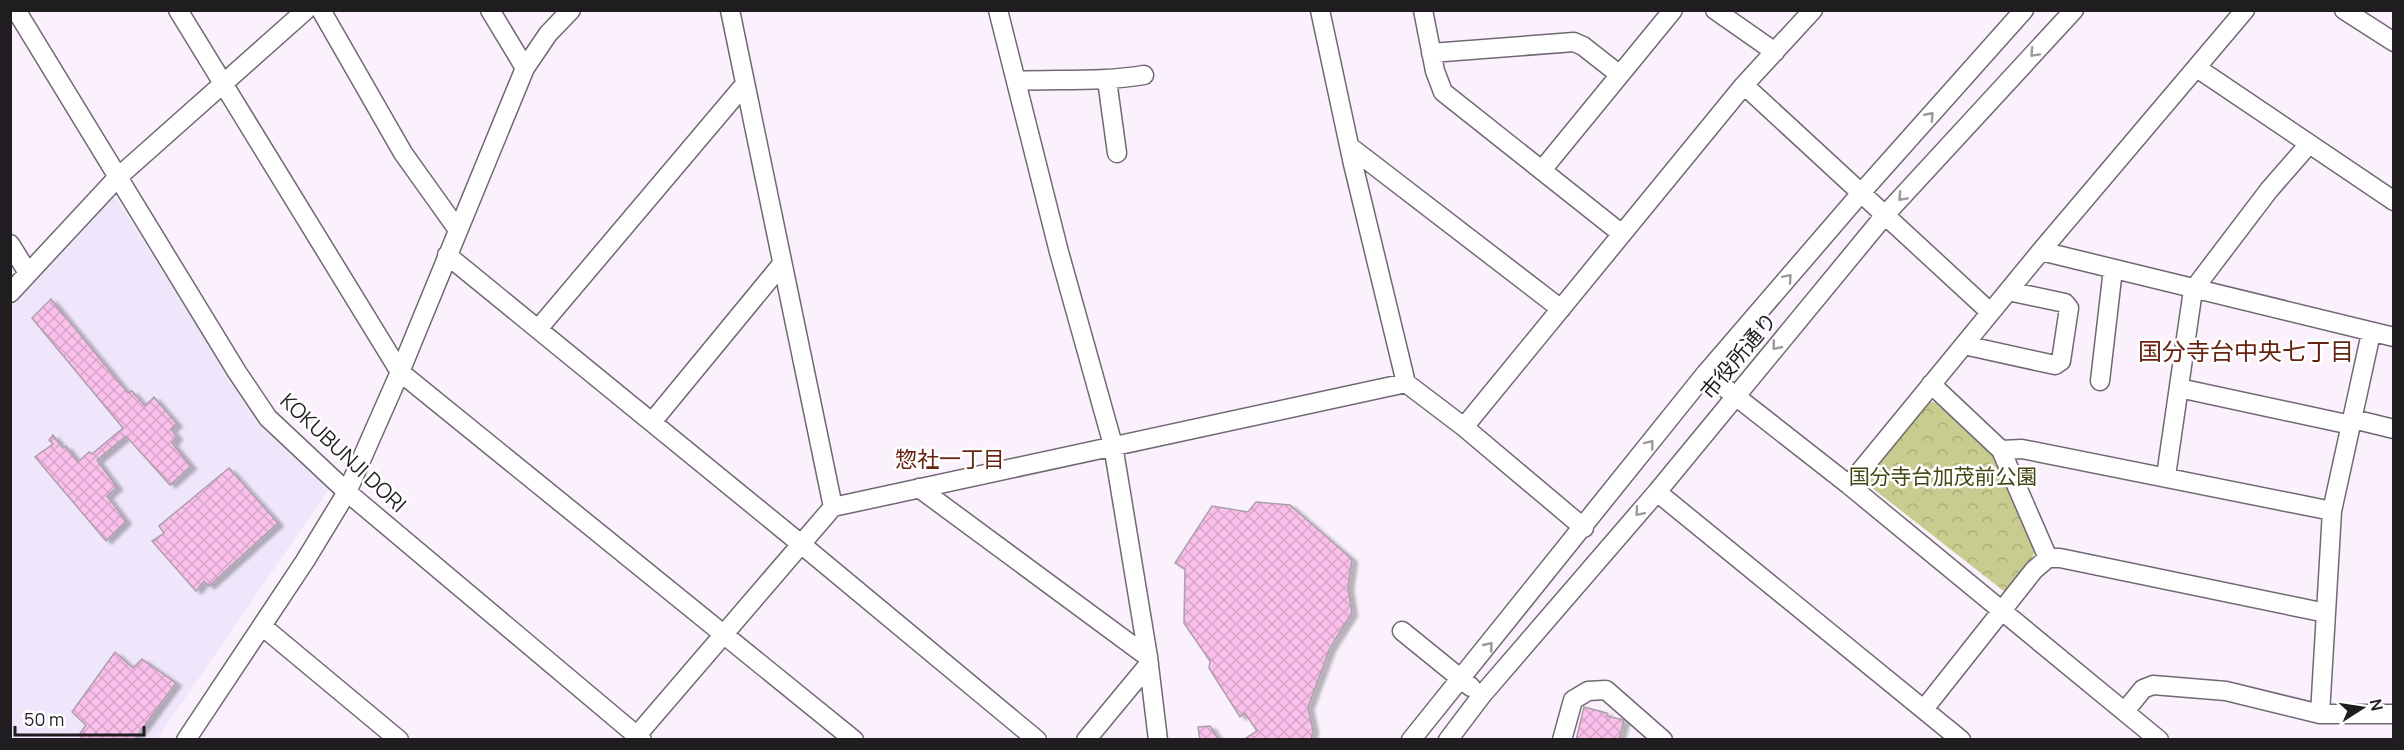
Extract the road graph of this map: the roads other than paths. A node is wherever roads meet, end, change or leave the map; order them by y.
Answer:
1 (16, 10) edge
2 (178, 10) edge
3 (306, 10) edge
4 (321, 10) edge
5 (490, 10) edge
6 (571, 10) edge
7 (730, 10) edge
8 (998, 10) edge
9 (1320, 10) edge
10 (1423, 10) edge
11 (1673, 10) edge
12 (1714, 10) edge
13 (1813, 10) edge
14 (2024, 10) edge
15 (2074, 10) edge
16 (2245, 10) edge
17 (2344, 10) edge
18 (2394, 42) edge
19 (1775, 51) junction
20 (1431, 53) junction
21 (525, 68) junction
22 (2197, 68) junction
23 (1144, 75) dead end
24 (1620, 75) junction
25 (1107, 80) junction
26 (1017, 81) junction
27 (223, 84) junction
28 (745, 84) junction
29 (1744, 85) junction
30 (2309, 144) junction
31 (1349, 146) junction
32 (1117, 153) dead end
33 (1542, 170) junction
34 (117, 178) junction
35 (1861, 193) junction
36 (2394, 201) edge
37 (1885, 215) junction
38 (458, 230) junction
39 (1622, 234) junction
40 (10, 244) edge
41 (2041, 251) junction
42 (447, 255) junction
43 (782, 264) junction
44 (2113, 269) junction
45 (28, 273) junction
46 (2193, 290) junction
47 (2008, 291) junction
48 (10, 293) edge
49 (1561, 309) junction
50 (1990, 312) junction
51 (538, 329) junction
52 (2372, 333) junction
53 (2394, 337) edge
54 (1964, 345) junction
55 (400, 372) junction
56 (1706, 373) junction
57 (2100, 381) dead end
58 (1406, 383) junction
59 (1931, 384) junction
60 (2178, 388) junction
61 (1735, 396) junction
62 (652, 422) junction
63 (2352, 422) junction
64 (1464, 427) junction
65 (2394, 429) edge
66 (1113, 445) junction
67 (2001, 450) junction
68 (2166, 476) junction
69 (1849, 485) junction
70 (919, 488) junction
71 (347, 492) junction
72 (1657, 492) junction
73 (833, 507) junction
74 (2332, 511) junction
75 (1584, 528) junction
76 (801, 544) junction
77 (2048, 558) junction
78 (2001, 611) junction
79 (2326, 613) junction
80 (262, 626) junction
81 (1402, 632) dead end
82 (724, 633) junction
83 (1148, 660) junction
84 (1462, 679) junction
85 (1482, 695) junction
86 (1924, 709) junction
87 (2125, 711) junction
88 (2320, 714) junction
89 (2394, 714) edge
90 (637, 738) edge
91 (188, 739) edge
92 (399, 740) edge
93 (855, 740) edge
94 (1037, 740) edge
95 (1086, 740) edge
96 (1158, 740) edge
97 (1412, 740) edge
98 (1448, 740) edge
99 (1562, 740) edge
100 (1663, 740) edge
101 (1961, 740) edge
102 (2159, 740) edge

1 - 34 street, KOKUBUNJI DORI
2 - 27 street
3 - 27 street
4 - 38 street
5 - 21 street
6 - 21 street
7 - 28 street
8 - 26 street
9 - 31 street
10 - 20 street
11 - 24 street
12 - 19 street
13 - 19 street
35 -> 14 street, 市役所通り
15 -> 37 street, 市役所通り
16 - 22 street
17 - 18 street
19 - 29 street
20 - 24 street
20 - 33 street
21 - 38 street
22 - 30 street
22 - 41 street
23 - 25 street
24 - 33 street
25 - 26 street
25 - 32 street
26 - 66 street
27 - 34 street
27 - 55 street
28 - 43 street
28 - 51 street
29 - 35 street
29 - 39 street
30 - 36 street
30 - 46 street
31 - 49 street
31 - 58 street
33 - 39 street
34 - 45 street
34 - 71 street, KOKUBUNJI DORI
35 - 37 street
56 -> 35 street, 市役所通り
37 - 50 street
37 -> 61 street, 市役所通り
38 - 42 street
39 - 49 street
40 - 45 street
41 - 44 street
41 - 47 street
42 - 51 street
42 - 55 street
43 - 62 street
43 - 73 street
44 - 46 street
44 - 57 street
45 - 48 street
46 - 52 street
46 - 60 street
47 - 50 street
47 - 54 street
49 - 64 street
50 - 54 street
51 - 62 street
52 - 53 street
52 - 63 street
54 - 59 street
55 - 71 street
55 - 82 street
56 - 61 street
75 -> 56 street, 市役所通り
58 - 64 street
58 - 66 street
59 - 67 street
59 - 69 street
60 - 63 street
60 - 68 street
61 - 69 street
61 - 72 street, 市役所通り
62 - 76 street
63 - 65 street
63 - 74 street
64 - 75 street
66 - 70 street
66 - 83 street
67 - 68 street
67 - 77 street
68 - 74 street
69 - 78 street
70 - 73 street
70 - 83 street
71 - 80 street
71 - 90 street, KOKUBUNJI DORI
72 -> 85 street, 市役所通り
72 - 86 street
73 - 76 street
74 - 79 street
84 -> 75 street, 市役所通り
76 - 82 street
76 - 94 street
77 - 78 street
77 - 79 street
78 - 86 street
78 - 87 street
79 - 88 street
80 - 91 street
80 - 92 street
81 - 84 street
82 - 90 street
82 - 93 street
83 - 95 street
83 - 96 street
84 - 85 street
84 - 97 street, 市役所通り
85 - 98 street, 市役所通り
86 - 101 street
87 - 88 street
87 - 102 street
88 - 89 street
99 - 100 street

